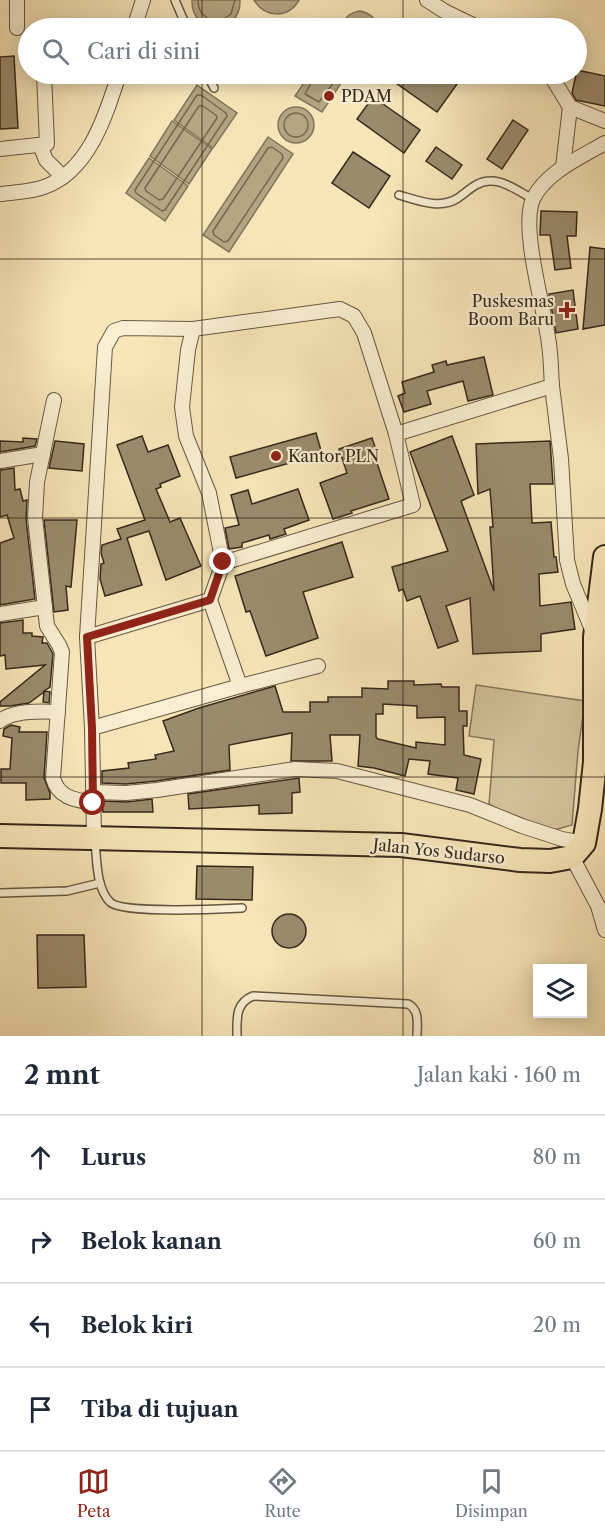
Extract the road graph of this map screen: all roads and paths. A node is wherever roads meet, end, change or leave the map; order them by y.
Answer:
1 (17, 0) edge
2 (143, 0) edge
3 (175, 0) edge
4 (427, 0) edge
5 (137, 18) edge
6 (183, 18) edge
7 (458, 18) edge
8 (17, 28) dead end
9 (45, 84) edge
10 (116, 84) edge
11 (212, 84) edge
12 (556, 84) edge
13 (214, 88) dead end
14 (570, 107) junction
15 (605, 122) edge
16 (605, 143) edge
17 (40, 145) junction
18 (0, 148) edge
19 (563, 167) junction
20 (63, 177) junction
21 (2, 194) dead end
22 (399, 195) dead end
23 (533, 200) junction
24 (193, 329) junction
25 (552, 386) junction
26 (54, 400) dead end
27 (396, 434) junction
28 (43, 454) junction
29 (0, 461) edge
30 (605, 557) edge
31 (223, 562) junction
32 (210, 600) junction
33 (45, 607) junction
34 (0, 614) edge
35 (87, 637) junction
36 (595, 637) junction
37 (318, 666) dead end
38 (605, 679) edge
39 (240, 686) junction
40 (595, 705) junction
41 (58, 712) junction
42 (0, 721) edge
43 (92, 728) junction
44 (93, 798) junction
45 (0, 836) edge
46 (94, 837) junction
47 (579, 858) junction
48 (100, 883) junction
49 (0, 894) edge
50 (602, 908) edge
51 (242, 909) dead end
52 (605, 930) edge
53 (237, 1036) edge
54 (417, 1036) edge

1 - 8 street
2 - 5 street
3 - 6 lane
4 - 7 street
9 - 17 street
10 - 20 street
11 - 13 lane
12 - 14 street
14 - 15 street
14 - 19 street
16 - 19 street
17 - 18 street
17 - 20 street
19 - 23 street
20 - 21 street
22 - 23 lane
23 - 25 street
24 - 27 street
24 - 31 street
24 - 35 street
25 - 27 street
25 - 36 street
26 - 28 street
27 - 31 street
28 - 29 street
28 - 33 street
30 - 36 highway
31 - 32 street
32 - 35 street
32 - 39 street
33 - 34 street
33 - 41 street
35 - 43 street
36 - 40 highway
37 - 39 street
38 - 40 highway
39 - 43 street
40 - 47 highway
41 - 42 street
41 - 44 street
43 - 44 street
44 - 46 street
44 - 47 street
45 - 46 highway, Jalan Yos Sudarso
46 - 47 highway, Jalan Yos Sudarso
46 - 48 lane
47 - 50 street
48 - 49 lane
48 - 51 lane
50 - 52 street
53 - 54 lane

